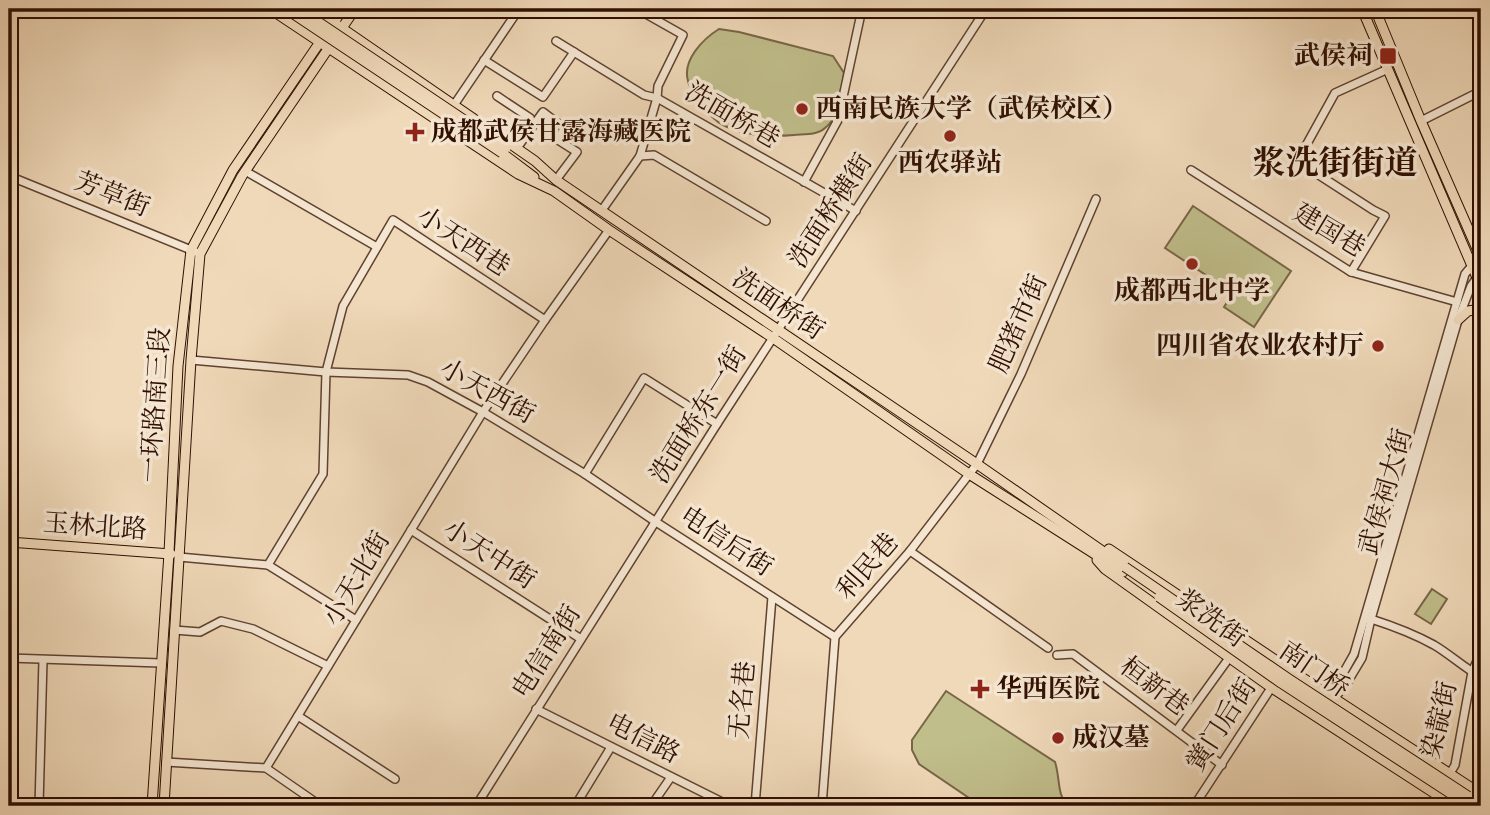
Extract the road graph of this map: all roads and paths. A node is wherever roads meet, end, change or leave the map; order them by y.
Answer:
1 (270, 9) edge
2 (286, 9) edge
3 (299, 9) edge
4 (314, 9) edge
5 (343, 9) edge
6 (355, 9) edge
7 (637, 9) edge
8 (862, 9) edge
9 (986, 9) edge
10 (1362, 9) edge
11 (1375, 9) edge
12 (516, 10) edge
13 (334, 22) junction
14 (342, 28) junction
15 (556, 41) dead end
16 (319, 43) junction
17 (328, 48) junction
18 (574, 52) junction
19 (484, 60) junction
20 (1388, 69) junction
21 (1481, 93) edge
22 (496, 96) dead end
23 (657, 98) junction
24 (454, 104) junction
25 (1421, 121) junction
26 (509, 148) junction
27 (640, 156) junction
28 (1191, 170) dead end
29 (247, 172) dead end
30 (9, 176) edge
31 (556, 180) junction
32 (804, 182) junction
33 (554, 191) junction
34 (1096, 199) dead end
35 (602, 210) junction
36 (856, 211) junction
37 (766, 222) dead end
38 (609, 230) junction
39 (377, 247) junction
40 (195, 252) junction
41 (1481, 257) edge
42 (1471, 267) junction
43 (1351, 272) junction
44 (1479, 274) edge
45 (1481, 287) edge
46 (1457, 302) junction
47 (1481, 309) edge
48 (545, 320) junction
49 (1458, 320) junction
50 (776, 334) junction
51 (191, 360) junction
52 (326, 372) junction
53 (483, 412) junction
54 (718, 424) junction
55 (977, 464) junction
56 (585, 474) junction
57 (969, 474) junction
58 (656, 522) junction
59 (411, 530) junction
60 (9, 542) edge
61 (1090, 546) junction
62 (910, 551) junction
63 (169, 552) junction
64 (178, 557) junction
65 (268, 565) junction
66 (1124, 570) junction
67 (772, 597) junction
68 (1371, 619) junction
69 (356, 620) junction
70 (174, 633) junction
71 (163, 636) junction
72 (835, 637) junction
73 (580, 639) junction
74 (1048, 648) dead end
75 (1481, 652) edge
76 (1057, 655) dead end
77 (9, 658) edge
78 (1230, 658) junction
79 (43, 660) junction
80 (161, 663) junction
81 (328, 666) junction
82 (1286, 667) junction
83 (1472, 672) junction
84 (1481, 677) edge
85 (1272, 688) junction
86 (1330, 696) junction
87 (536, 709) junction
88 (298, 716) junction
89 (1316, 717) junction
90 (1177, 730) junction
91 (611, 747) junction
92 (166, 762) junction
93 (1222, 765) junction
94 (266, 768) junction
95 (1449, 774) junction
96 (670, 776) junction
97 (395, 779) dead end
98 (1481, 792) edge
99 (1440, 803) edge
100 (1481, 805) edge
101 (39, 806) edge
102 (152, 806) edge
103 (164, 806) edge
104 (321, 806) edge
105 (475, 806) edge
106 (575, 806) edge
107 (651, 806) edge
108 (730, 806) edge
109 (755, 806) edge
110 (822, 806) edge
111 (1194, 806) edge
112 (1454, 806) edge
113 (1471, 806) edge

1 - 16 main road, 洗面桥街
2 - 26 main road, bridge
3 - 26 main road, bridge
4 - 13 main road, 洗面桥街
5 - 13 main road, 一环路南三段
6 - 14 main road, 一环路南三段
7 - 23 street, 洗面桥巷
8 - 32 street
9 - 36 street, 洗面桥横街
10 - 20 main road
11 - 25 main road, 武侯祠大街
12 - 19 street
13 - 14 main road, 洗面桥街
13 - 16 main road, 一环路南三段
14 - 17 main road, 一环路南三段
14 - 24 main road, 洗面桥街
15 - 18 street
16 - 17 main road, 洗面桥街
16 - 40 main road, 一环路南三段
17 - 33 main road, 洗面桥街
17 - 40 main road, 一环路南三段
18 - 19 street
18 - 23 street
19 - 24 street
20 - 42 main road
20 - 43 street
21 - 25 street
22 - 26 street
23 - 27 street
23 - 32 street, 洗面桥巷
24 - 26 main road, 洗面桥街
25 - 41 main road, 武侯祠大街
26 - 31 main road, 洗面桥街
26 - 31 street
26 - 33 main road, 洗面桥街
27 - 35 street
27 - 37 street
28 - 43 street, 建国巷
29 - 39 street
30 - 40 street, 芳草街
31 - 35 main road, 洗面桥街
32 - 36 street, 洗面桥巷
33 - 38 main road, 洗面桥街
34 - 55 street, 肥猪市街
35 - 50 main road, 洗面桥街
36 - 50 street, 洗面桥横街
38 - 48 street, 小天北街
38 - 50 main road, 洗面桥街
39 - 48 street, 小天西巷
39 - 52 street, 小天西巷
40 - 51 main road, 一环路南三段
40 - 63 main road, 一环路南三段
41 - 42 street, 武侯祠大街
42 - 44 main road
42 - 46 street, 武侯祠大街
43 - 46 street, 建国巷
44 - 45 main road
44 - 49 street, 武侯祠大街
46 - 86 street, 武侯祠大街
47 - 49 main road
48 - 53 street, 小天北街
49 - 68 street, 武侯祠大街
50 - 54 street, 洗面桥东一街
50 - 55 main road, 洗面桥街
50 - 57 main road, 洗面桥街
51 - 52 street, 小天西街
51 - 64 main road, 一环路南三段
52 - 53 street, 小天西街
52 - 65 street, 小天西巷
53 - 56 street, 小天西街
53 - 59 street, 小天北街
54 - 56 street
54 - 58 street, 洗面桥东一街
55 - 57 street, 利民巷
55 - 61 main road, 浆洗街
56 - 58 street, 小天西街
57 - 61 main road, 浆洗街
57 - 62 street, 利民巷
58 - 67 street, 电信后街
58 - 73 street, 电信南街
59 - 69 street, 小天北街
59 - 73 street, 小天中街
60 - 63 main road, 玉林北路
61 - 66 main road, 浆洗街
61 - 78 main road, 浆洗街
61 - 82 main road, 浆洗街
62 - 72 street, 利民巷
62 - 74 street
63 - 64 main road, 玉林北路
63 - 71 main road, 一环路南三段
64 - 65 street
64 - 70 main road, 一环路南三段
65 - 69 street
66 - 100 main road, 南门桥, bridge
66 - 113 main road, 南门桥, bridge
67 - 72 street, 利民巷
67 - 109 street, 无名巷
68 - 83 street
68 - 86 street, 武侯祠大街
69 - 81 street, 小天北街
70 - 71 main road
70 - 81 street
70 - 92 main road, 一环路南三段
71 - 80 main road, 一环路南三段
72 - 110 street
73 - 87 street, 电信南街
75 - 83 street, 染靛街
76 - 90 street, 桓新巷
77 - 79 street
78 - 85 main road, 浆洗街
78 - 90 street
79 - 80 street
79 - 101 street
80 - 102 main road, 一环路南三段
81 - 88 street, 小天北街
82 - 85 street, 黉门后街
82 - 86 main road, 浆洗街
83 - 84 street
83 - 95 street, 染靛街
85 - 89 main road, 浆洗街
85 - 93 street, 黉门后街
86 - 89 street, 武侯祠大街
86 - 95 main road, 浆洗街
87 - 91 street, 电信路
87 - 105 street, 电信南街
88 - 94 street, 小天北街
88 - 97 street
89 - 99 main road, 浆洗街
90 - 93 street, 桓新巷
91 - 96 street, 电信路
91 - 106 street
92 - 94 street
92 - 103 main road, 一环路南三段
93 - 111 street, 黉门后街
94 - 104 street
95 - 98 main road, 浆洗街
95 - 99 street, 染靛街
96 - 107 street
96 - 108 street, 电信路
99 - 112 main road, 浆洗街

